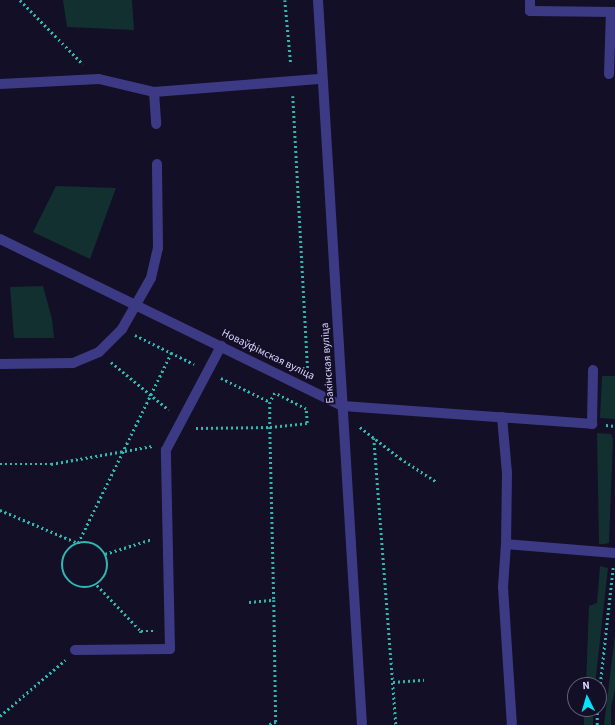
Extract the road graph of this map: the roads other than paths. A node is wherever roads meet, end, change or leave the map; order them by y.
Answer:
1 (318, 0) edge
2 (530, 0) edge
3 (613, 12) edge
4 (609, 74) dead end
5 (321, 79) junction
6 (0, 84) edge
7 (154, 92) junction
8 (156, 124) dead end
9 (157, 164) dead end
10 (0, 239) edge
11 (138, 306) junction
12 (221, 346) junction
13 (0, 364) edge
14 (593, 370) dead end
15 (343, 406) junction
16 (502, 417) junction
17 (506, 544) junction
18 (615, 553) edge
19 (75, 650) road end
20 (362, 725) edge
21 (512, 725) edge

1 - 5 street, Бакінская вуліца
2 - 3 street
3 - 4 street
5 - 7 street
5 - 15 street, Бакінская вуліца
6 - 7 street
7 - 8 street
9 - 11 street
10 - 11 street, Новаўфімская вуліца
11 - 12 street, Новаўфімская вуліца
11 - 13 street
12 - 15 street, Новаўфімская вуліца
12 - 19 street
14 - 16 street, Новаўфімская вуліца
15 - 16 street, Новаўфімская вуліца
15 - 20 street, Бакінская вуліца
16 - 17 street
17 - 18 street
17 - 21 street

